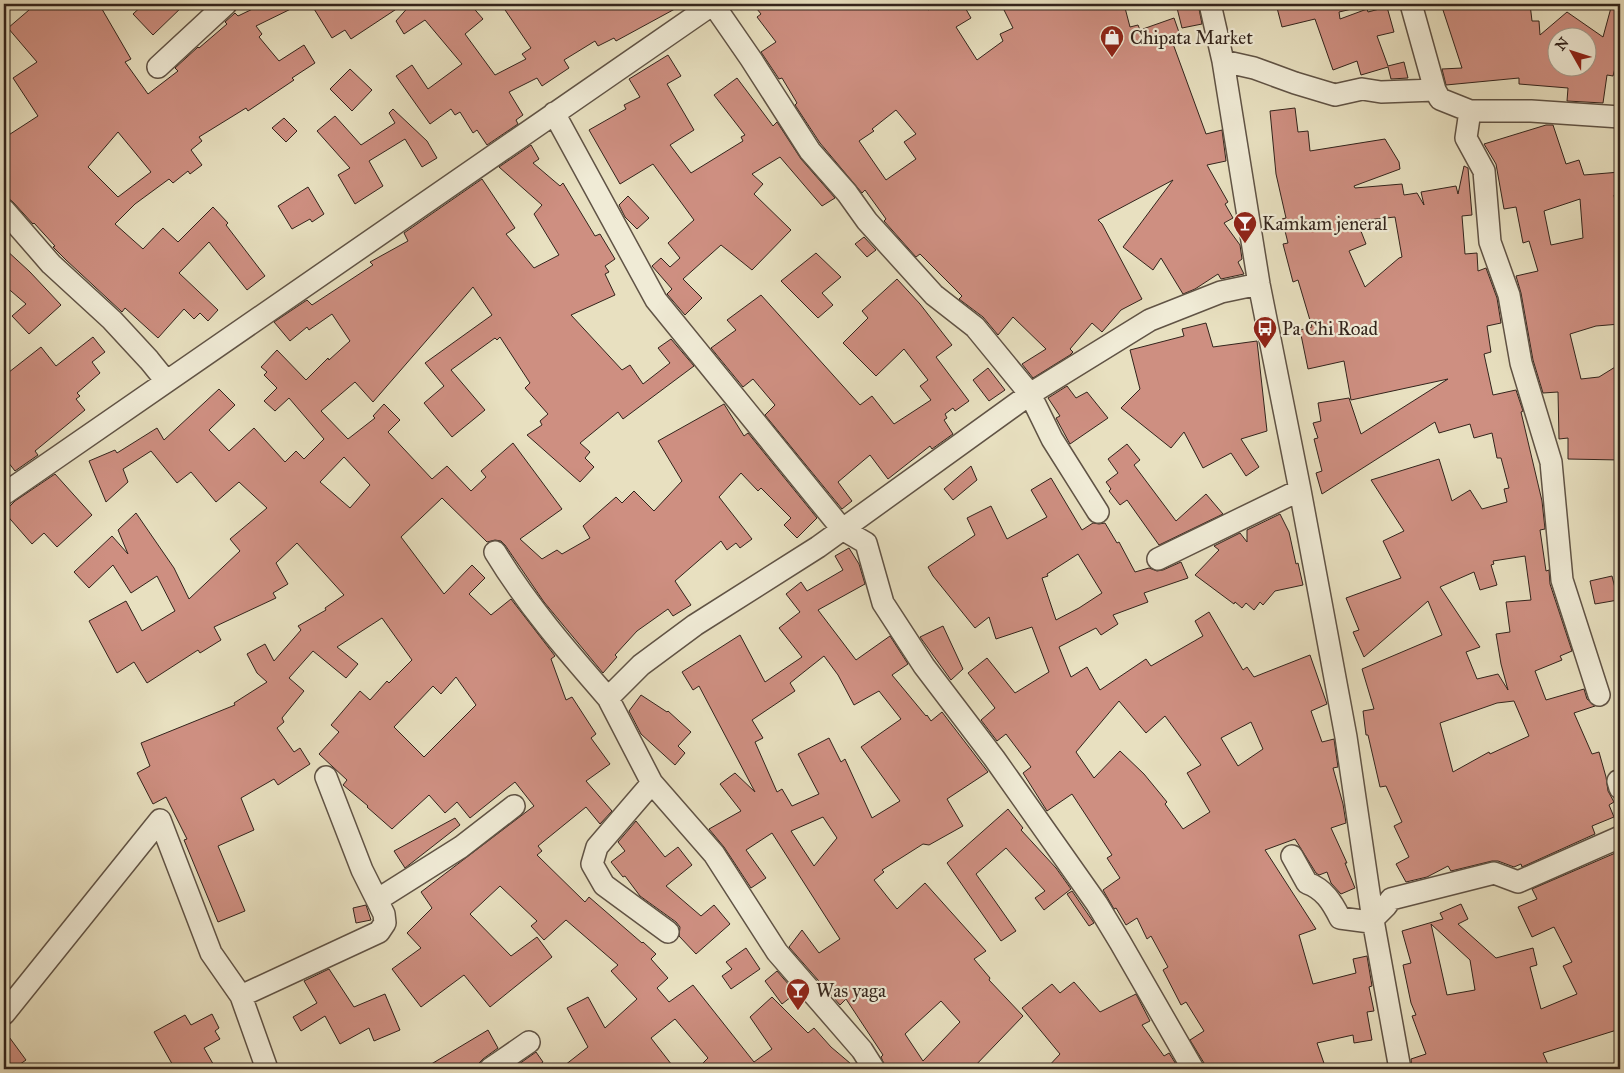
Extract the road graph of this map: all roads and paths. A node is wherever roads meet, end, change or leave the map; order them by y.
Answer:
1 (226, 4) edge
2 (713, 4) edge
3 (1210, 4) edge
4 (1411, 4) edge
5 (1222, 61) junction
6 (158, 66) dead end
7 (1435, 90) junction
8 (1470, 111) junction
9 (554, 113) junction
10 (1620, 117) edge
11 (4, 210) edge
12 (1259, 284) junction
13 (166, 382) junction
14 (1030, 394) junction
15 (1300, 490) junction
16 (4, 494) edge
17 (1098, 512) dead end
18 (842, 528) junction
19 (495, 552) dead end
20 (1158, 559) dead end
21 (1599, 695) dead end
22 (608, 698) junction
23 (326, 777) dead end
24 (652, 784) junction
25 (514, 806) dead end
26 (1620, 837) edge
27 (1292, 856) dead end
28 (377, 900) junction
29 (1373, 920) junction
30 (668, 932) dead end
31 (241, 996) junction
32 (4, 1014) edge
33 (529, 1042) dead end
34 (267, 1069) edge
35 (490, 1069) edge
36 (874, 1069) edge
37 (1193, 1069) edge
38 (1400, 1069) edge

1 - 6 street
2 - 9 street
2 - 14 street
3 - 5 street
4 - 7 street
5 - 7 street
5 - 12 street
7 - 8 street
8 - 10 street
8 - 21 street
9 - 13 street
9 - 18 street
11 - 13 street
12 - 14 street
12 - 15 street
13 - 16 street
14 - 17 street
14 - 18 street
15 - 20 street
15 - 29 street
18 - 22 street
18 - 37 street
19 - 22 street
22 - 24 street
23 - 28 street
24 - 30 street
24 - 36 street
25 - 28 street
26 - 29 street
27 - 29 street
28 - 31 street
29 - 38 street
31 - 32 street
31 - 34 street
33 - 35 street

